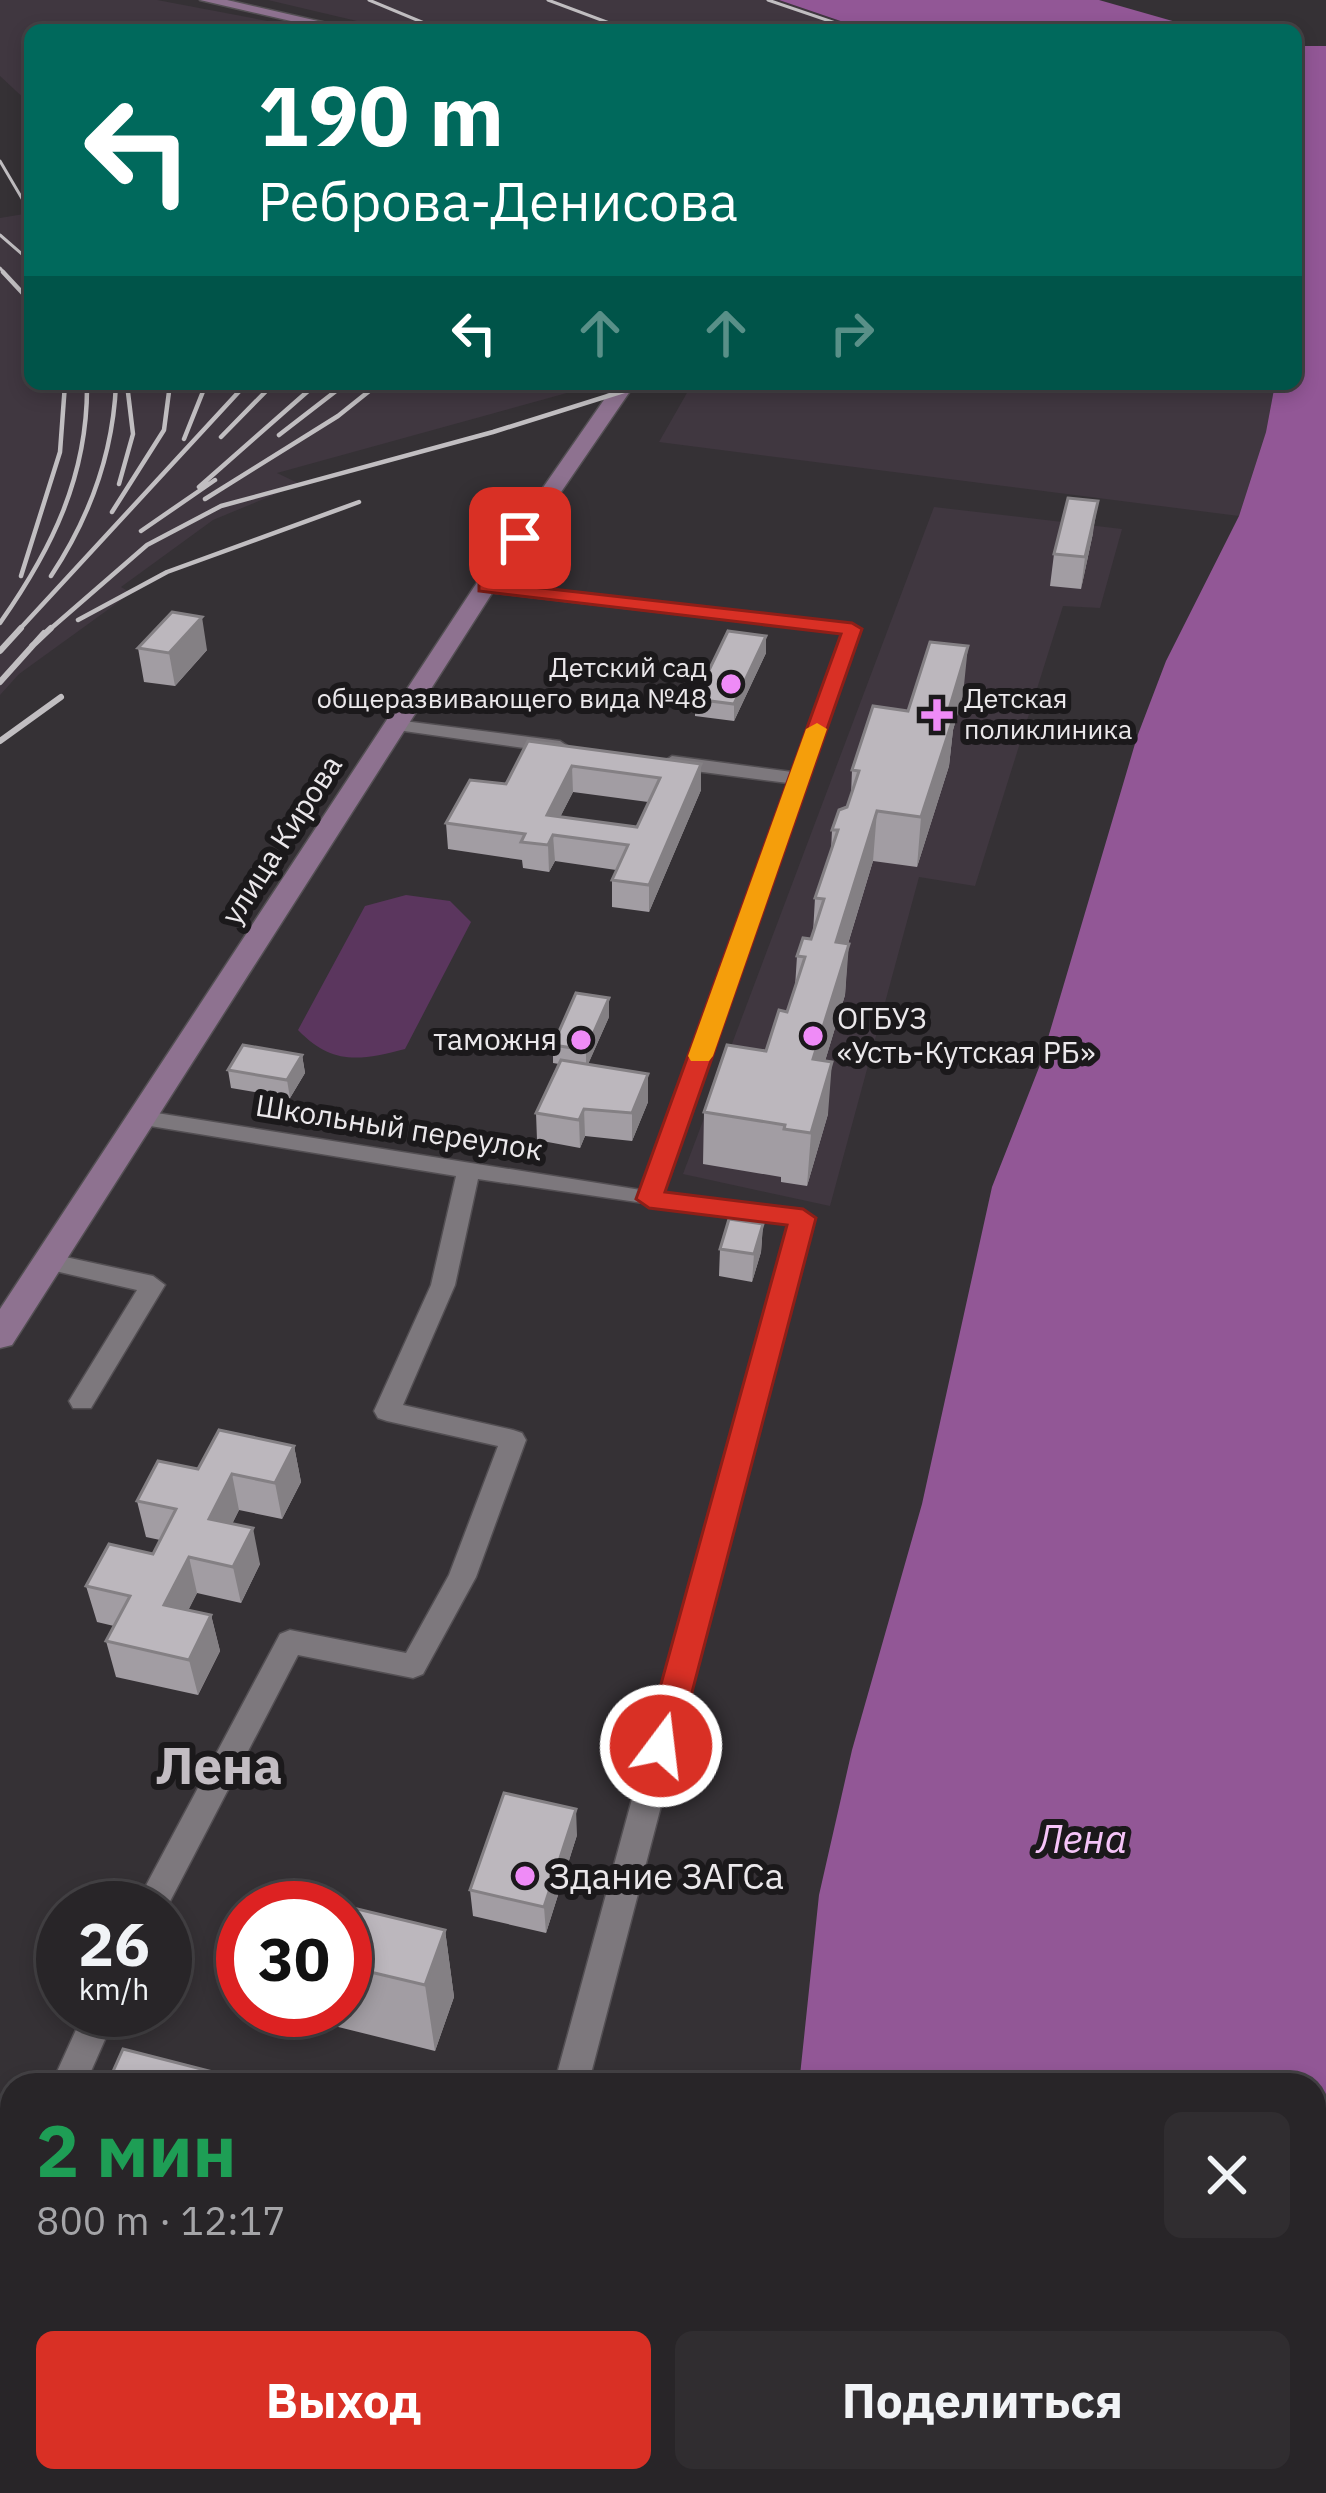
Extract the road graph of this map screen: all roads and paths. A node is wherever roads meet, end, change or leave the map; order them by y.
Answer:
1 (207, 0) edge
2 (321, 24) edge
3 (621, 390) edge
4 (485, 587) junction
5 (396, 725) junction
6 (589, 751) edge
7 (659, 760) edge
8 (799, 779) junction
9 (138, 1118) junction
10 (469, 1170) junction
11 (649, 1199) junction
12 (47, 1261) junction
13 (0, 1336) edge
14 (82, 1401) dead end
15 (164, 1881) edge
16 (90, 2037) edge
17 (73, 2073) edge
18 (574, 2073) edge

1 - 2 main road
3 - 4 main road, улица Кирова
4 - 5 main road, улица Кирова
4 - 8 street
5 - 6 street
5 - 9 main road, улица Кирова
7 - 8 street
8 - 11 street
9 - 10 street, Школьный переулок
9 - 12 main road, улица Кирова
10 - 11 street, Школьный переулок
10 - 15 street
11 - 18 street, Школьный переулок
12 - 13 main road, улица Кирова
12 - 14 street
16 - 17 street

